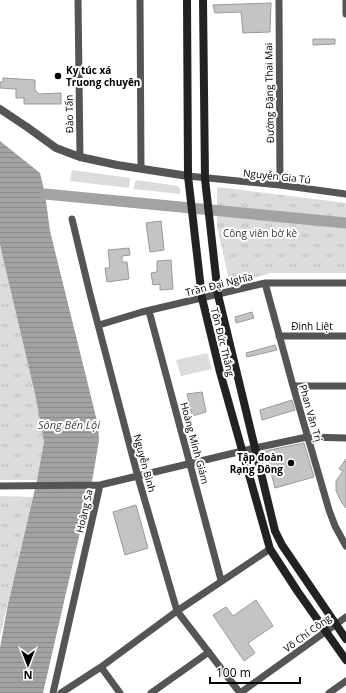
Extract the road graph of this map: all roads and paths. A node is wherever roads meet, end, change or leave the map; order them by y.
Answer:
1 (78, 0) edge
2 (140, 0) edge
3 (187, 0) edge
4 (203, 0) edge
5 (278, 0) edge
6 (346, 0) edge
7 (346, 14) edge
8 (0, 109) edge
9 (80, 157) junction
10 (141, 168) junction
11 (188, 176) junction
12 (205, 179) junction
13 (280, 185) junction
14 (346, 194) edge
15 (72, 219) dead end
16 (265, 283) junction
17 (346, 283) edge
18 (218, 295) junction
19 (202, 298) junction
20 (149, 311) junction
21 (99, 325) junction
22 (279, 336) junction
23 (346, 336) edge
24 (292, 386) junction
25 (346, 386) edge
26 (307, 437) junction
27 (346, 438) edge
28 (255, 448) junction
29 (242, 451) junction
30 (190, 464) junction
31 (138, 477) junction
32 (100, 485) junction
33 (0, 486) edge
34 (346, 546) edge
35 (270, 549) junction
36 (221, 580) junction
37 (176, 611) junction
38 (346, 617) edge
39 (335, 625) junction
40 (325, 632) junction
41 (346, 639) edge
42 (209, 652) junction
43 (346, 660) edge
44 (101, 667) junction
45 (346, 681) edge
46 (53, 693) edge
47 (61, 693) edge
48 (120, 693) edge
49 (151, 693) edge
50 (240, 693) edge
51 (329, 693) edge

1 - 9 street, Đào Tấn
2 - 10 street
3 - 11 main road, Tôn Đức Thắng
4 - 12 main road, Tôn Đức Thắng
5 - 13 street, Đường Đặng Thai Mai
6 - 7 street
8 - 9 street
9 - 10 street
10 - 11 street
11 - 12 street, Nguyễn Gia Tú
11 - 19 main road, Tôn Đức Thắng
12 - 13 street, Nguyễn Gia Tú
12 - 18 main road, Tôn Đức Thắng
13 - 14 street, Nguyễn Gia Tú
15 - 21 street, Nguyễn Bình
16 - 17 street, Trần Đại Nghĩa
16 - 18 street, Trần Đại Nghĩa
16 - 22 street, Phan Văn Trị
18 - 19 street, Trần Đại Nghĩa
18 - 28 main road, Tôn Đức Thắng
19 - 20 street, Trần Đại Nghĩa
19 - 29 main road, Tôn Đức Thắng
20 - 21 street, Trần Đại Nghĩa
20 - 30 street, Hoàng Minh Giám
21 - 31 street, Nguyễn Bình
22 - 23 street, Đinh Liệt
22 - 24 street, Phan Văn Trị
24 - 25 street
24 - 26 street, Phan Văn Trị
26 - 27 street, Hoàng Sa
26 - 28 street, Hoàng Sa
26 - 34 street, Phan Văn Trị
28 - 29 street, Hoàng Sa
28 - 39 main road, Tôn Đức Thắng
29 - 30 street, Hoàng Sa
29 - 35 main road, Tôn Đức Thắng
30 - 31 street, Hoàng Sa
30 - 36 street, Hoàng Minh Giám
31 - 32 street, Hoàng Sa
31 - 37 street, Nguyễn Bình
32 - 33 street
32 - 46 street, Hoàng Sa
35 - 36 street
35 - 40 main road, Tôn Đức Thắng
36 - 37 street
37 - 42 street, Nguyễn Bình
37 - 44 street
38 - 39 street, Võ Chí Công
39 - 40 street, Võ Chí Công
39 - 41 main road, Tôn Đức Thắng
40 - 43 main road, Tôn Đức Thắng
40 - 50 street, Võ Chí Công
42 - 49 street
42 - 50 street, Nguyễn Bình
44 - 47 street
44 - 48 street
45 - 51 street

